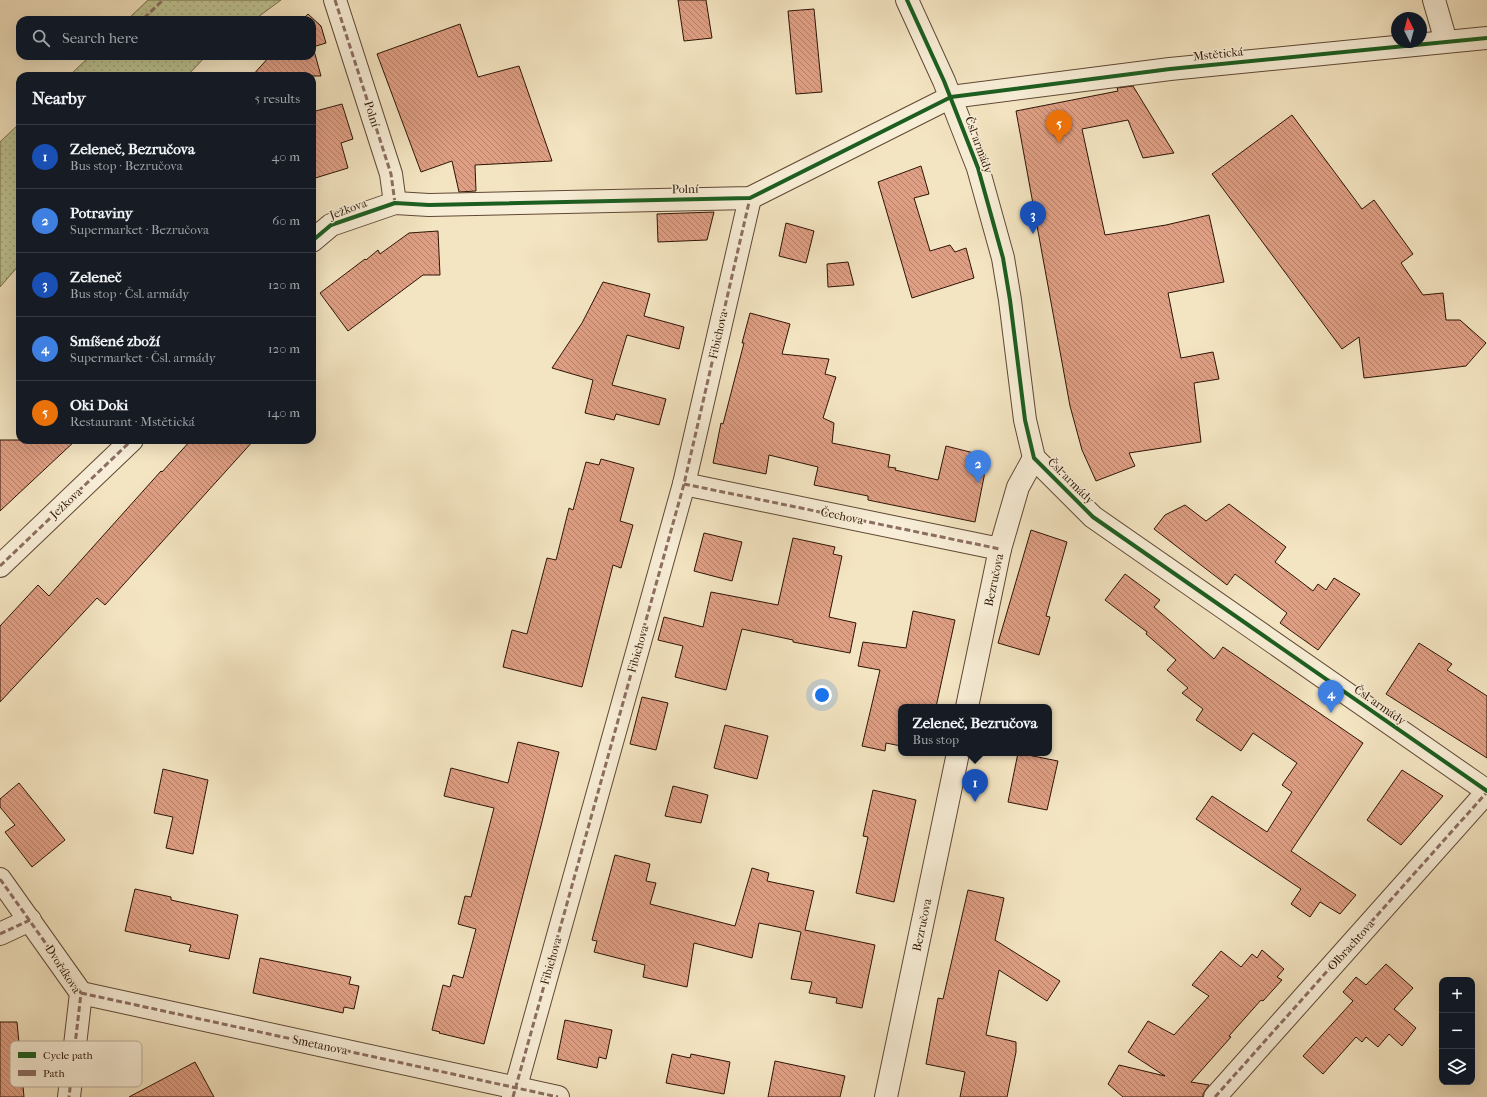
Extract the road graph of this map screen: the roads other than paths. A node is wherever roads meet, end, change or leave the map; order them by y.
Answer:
1 (335, 0) edge
2 (907, 0) edge
3 (1434, 0) edge
4 (1487, 38) edge
5 (1444, 41) junction
6 (951, 97) junction
7 (750, 198) junction
8 (395, 203) junction
9 (316, 238) edge
10 (128, 444) edge
11 (1034, 458) junction
12 (684, 484) junction
13 (1000, 549) junction
14 (0, 566) edge
15 (968, 704) edge
16 (957, 756) edge
17 (1487, 792) edge
18 (0, 878) edge
19 (30, 920) junction
20 (0, 934) edge
21 (81, 993) junction
22 (75, 1041) edge
23 (70, 1087) edge
24 (514, 1092) edge
25 (69, 1097) edge
26 (558, 1097) edge
27 (886, 1097) edge
28 (1215, 1097) edge

1 - 8 street, Polní
2 - 6 street, Čsl. armády
3 - 5 street
4 - 5 street, Mstětická
5 - 6 street, Mstětická
6 - 7 street, Polní
6 - 11 street, Čsl. armády
7 - 8 street, Polní
7 - 12 street, Fibichova
8 - 9 street, Ježkova
10 - 14 street, Ježkova
11 - 13 street, Bezručova
11 - 17 street, Čsl. armády
12 - 13 street, Čechova
12 - 24 street, Fibichova
13 - 15 street, Bezručova
16 - 27 street, Bezručova
17 - 28 street, Olbrachtova
18 - 19 street, Dvořákova
19 - 20 street
19 - 21 street, Dvořákova
21 - 22 street, Dvořákova
21 - 24 street, Smetanova
23 - 25 street, Dvořákova
24 - 26 street, Smetanova

